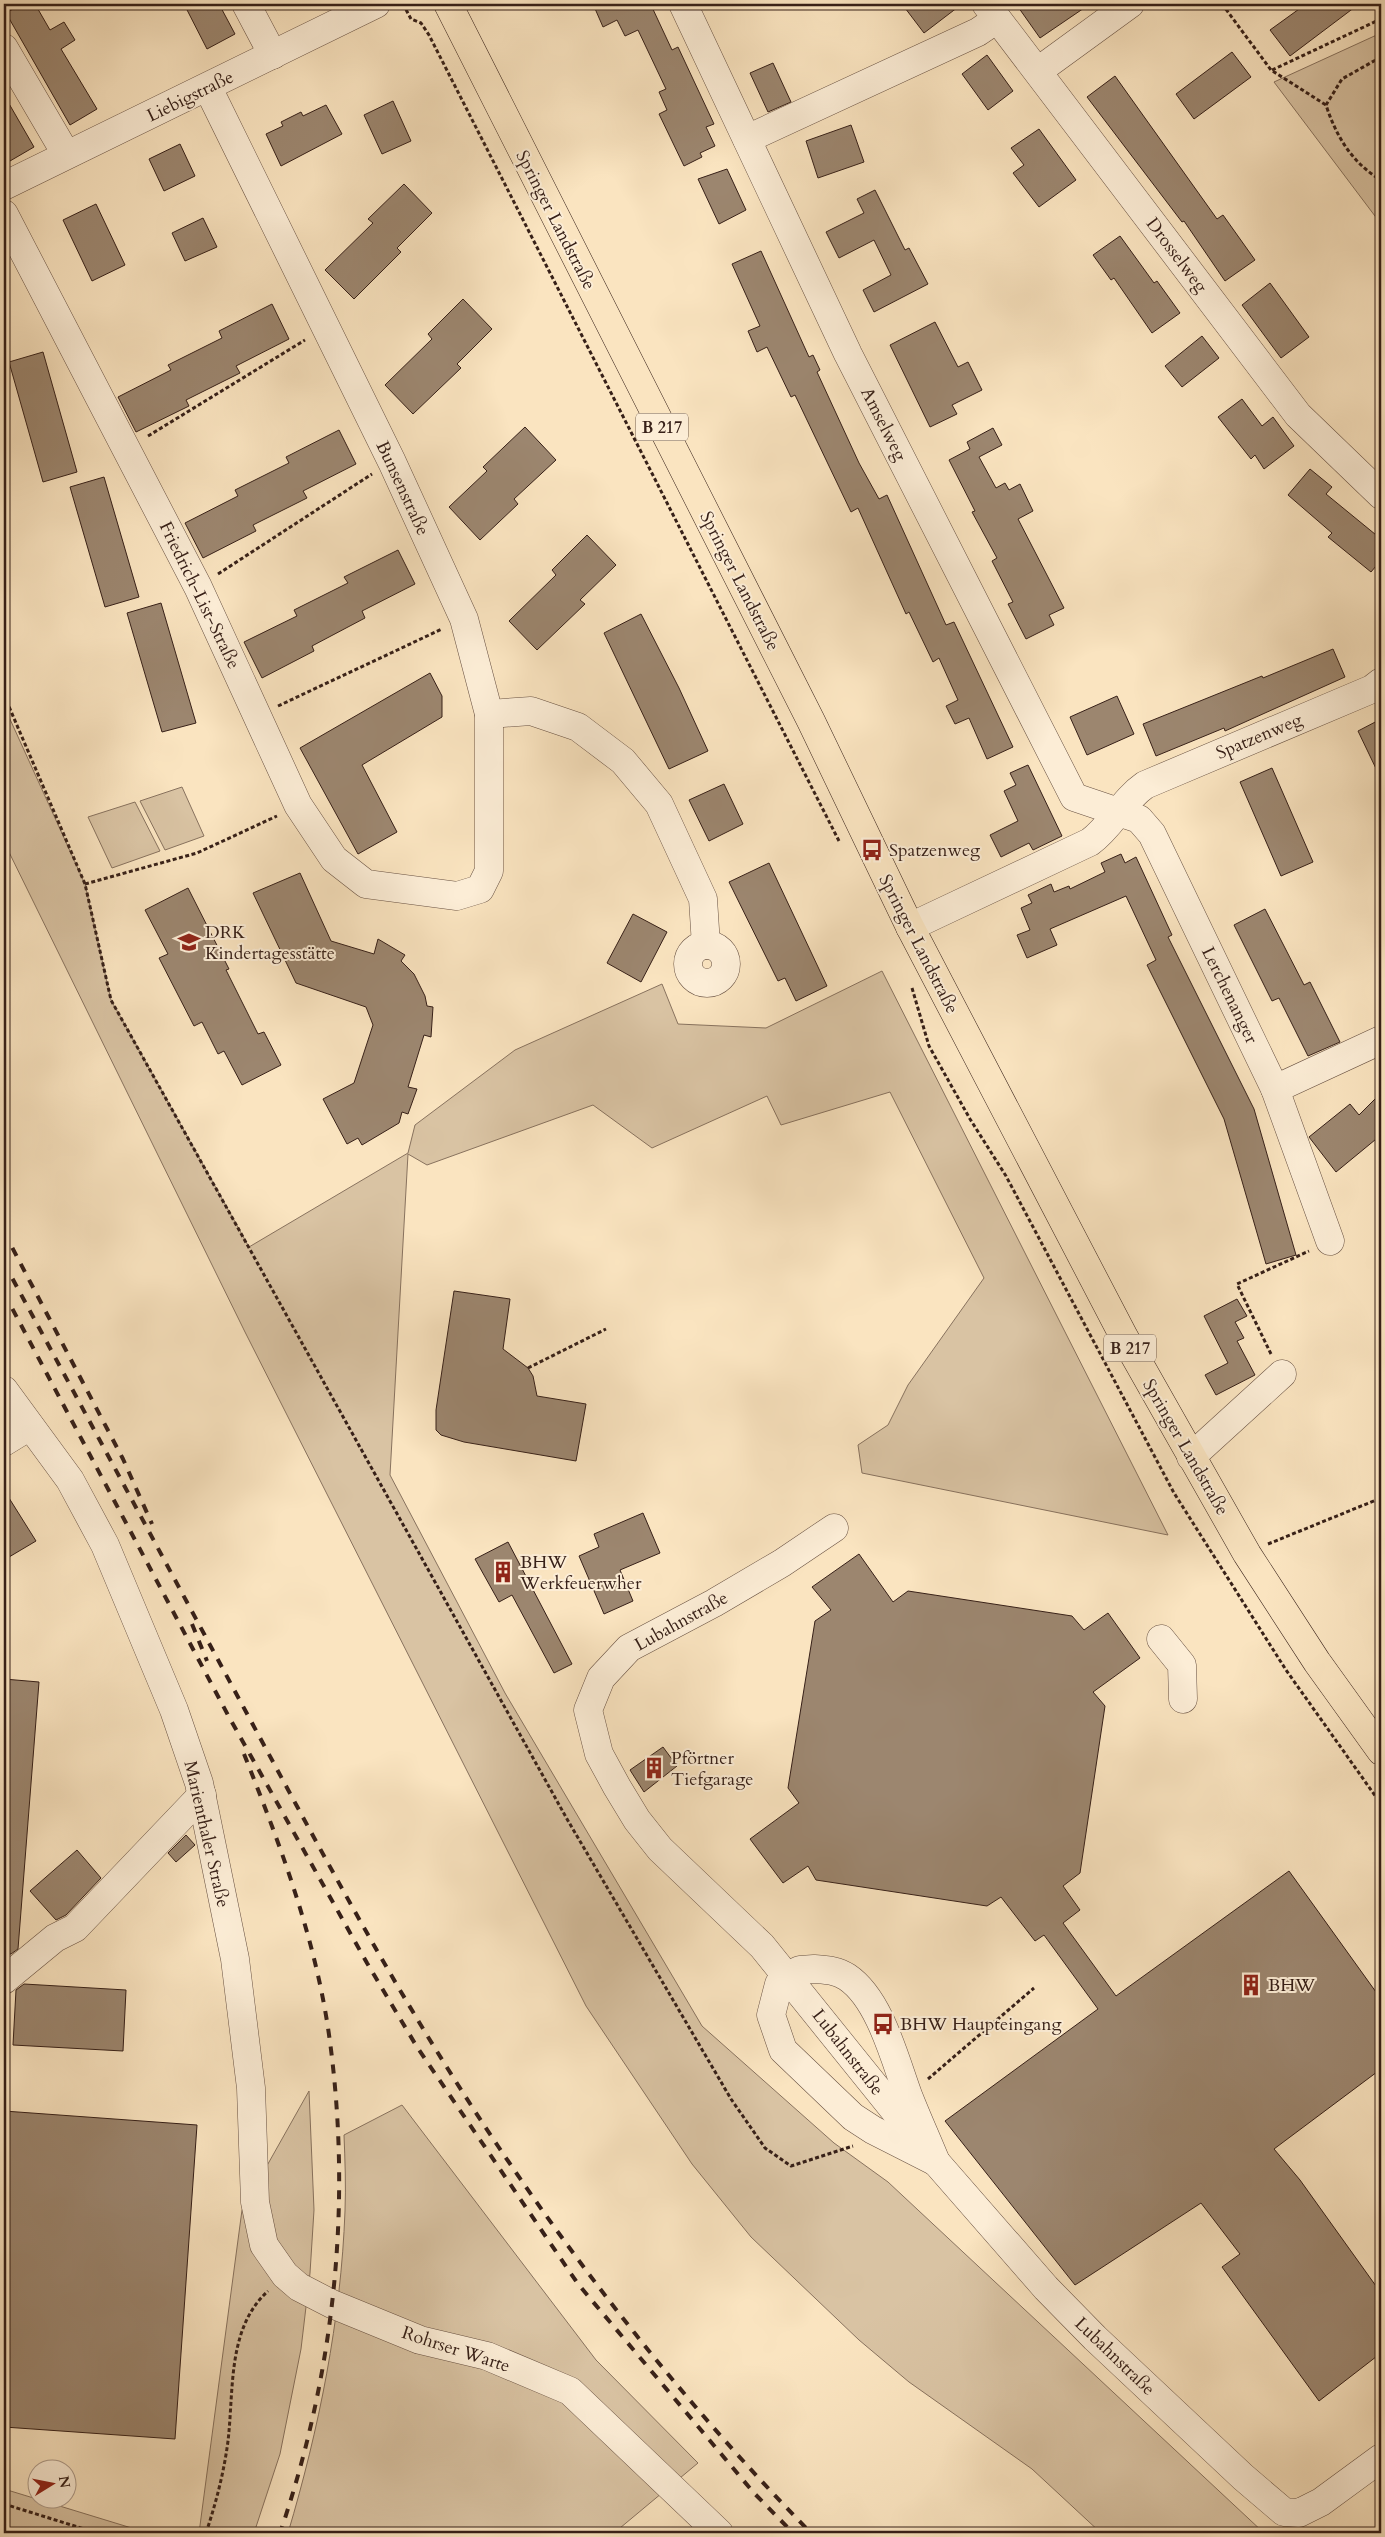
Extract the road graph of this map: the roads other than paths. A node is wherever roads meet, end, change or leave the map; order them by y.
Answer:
1 (246, 4) edge
2 (376, 4) edge
3 (448, 4) edge
4 (683, 4) edge
5 (1130, 4) edge
6 (992, 12) edge
7 (4, 48) edge
8 (273, 55) junction
9 (1038, 71) junction
10 (208, 88) junction
11 (747, 139) junction
12 (66, 154) junction
13 (4, 186) edge
14 (4, 214) edge
15 (1381, 495) edge
16 (1381, 682) edge
17 (489, 714) junction
18 (1119, 811) junction
19 (456, 896) joint
20 (910, 927) junction
21 (706, 944) dead end
22 (1381, 1040) edge
23 (1275, 1089) junction
24 (1330, 1241) road end
25 (1282, 1374) road end
26 (4, 1390) edge
27 (30, 1426) junction
28 (4, 1442) edge
29 (1192, 1457) junction
30 (834, 1528) dead end
31 (1161, 1639) dead end
32 (1183, 1699) dead end
33 (1381, 1752) edge
34 (202, 1795) junction
35 (788, 1976) junction
36 (4, 1980) edge
37 (936, 2162) junction
38 (318, 2298) joint
39 (1381, 2458) edge
40 (719, 2533) edge

1 - 8 street
2 - 8 street, Liebigstraße
3 - 20 main road, Springer Landstraße / B 217
4 - 11 street, Amselweg
5 - 9 street
6 - 9 street, Drosselweg
6 - 11 street
7 - 12 street
8 - 10 street, Liebigstraße
9 - 15 street, Drosselweg
10 - 12 street, Liebigstraße
10 - 17 street, Bunsenstraße
11 - 18 street, Amselweg
12 - 13 street, Liebigstraße
14 - 19 street, Friedrich-List-Straße
16 - 18 street, Spatzenweg
17 - 19 street, Bunsenstraße
17 - 21 street
18 - 20 street, Spatzenweg
18 - 23 street, Lerchenanger
20 - 29 main road, Springer Landstraße / B 217
22 - 23 street
23 - 24 street, Lerchenanger
25 - 29 street
26 - 27 street, Marienthaler Straße
27 - 28 street
27 - 34 street, Marienthaler Straße
29 - 33 main road, Springer Landstraße / B 217
30 - 35 street, Lubahnstraße
31 - 32 street
34 - 36 street
34 - 38 street, Marienthaler Straße
35 - 37 street, Lubahnstraße
35 - 37 street
35 - 37 street
37 - 39 street, Lubahnstraße
38 - 40 street, Rohrser Warte

